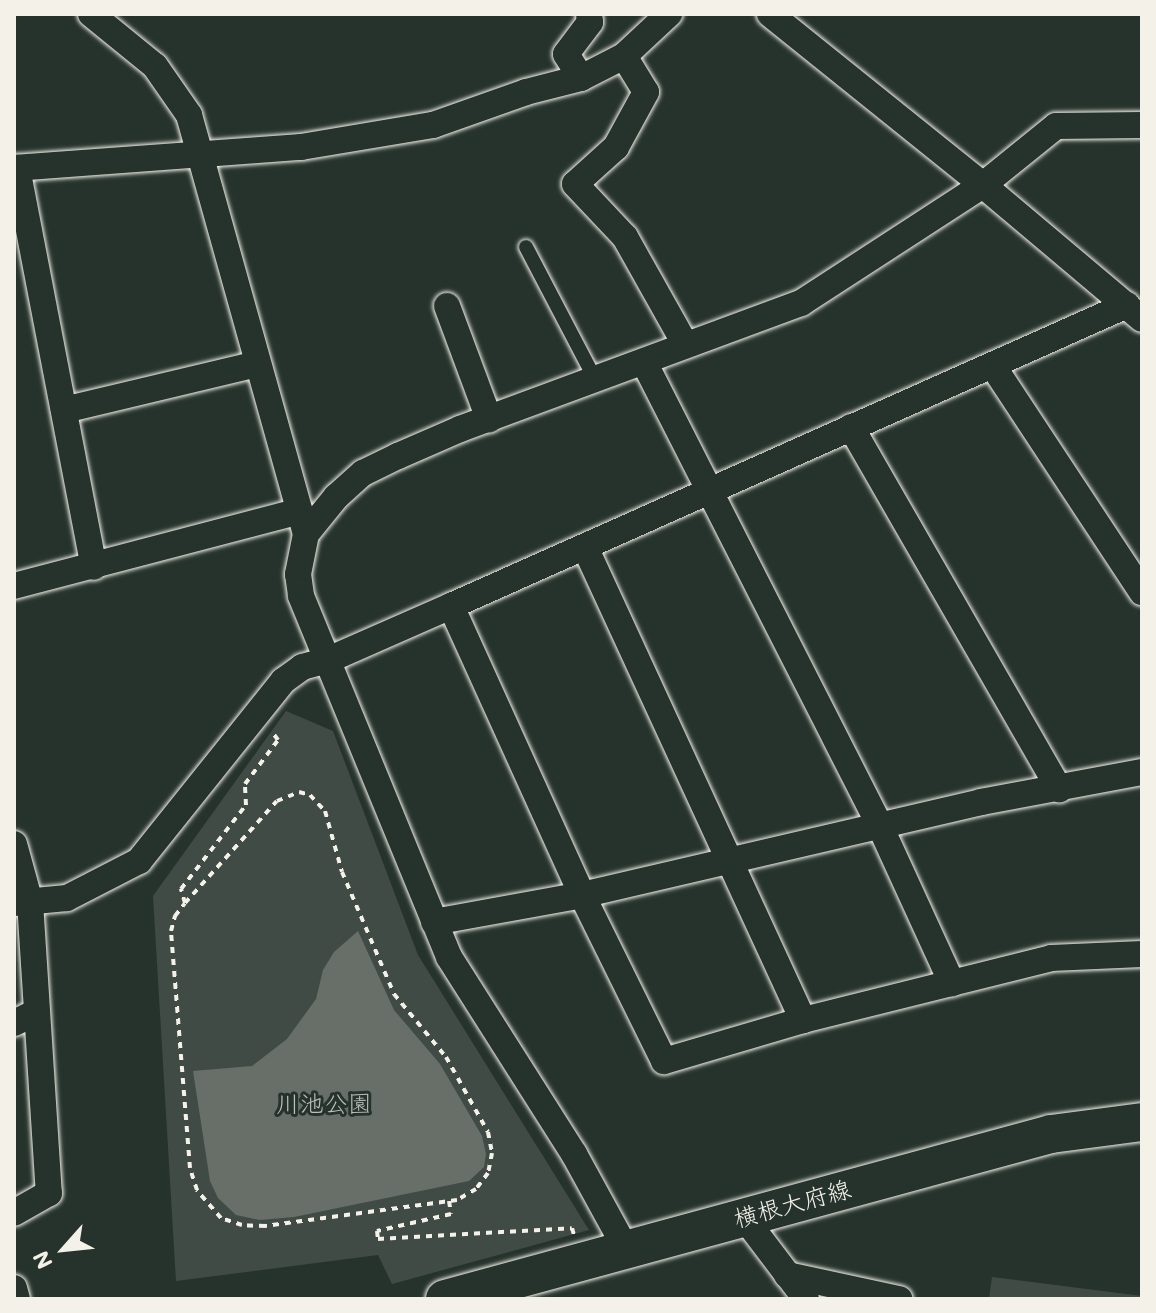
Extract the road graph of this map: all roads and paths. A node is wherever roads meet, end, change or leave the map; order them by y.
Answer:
1 (91, 14) edge
2 (589, 14) edge
3 (669, 14) edge
4 (770, 14) edge
5 (624, 56) junction
6 (581, 78) junction
7 (1142, 125) edge
8 (202, 155) junction
9 (15, 168) edge
10 (983, 185) junction
11 (526, 247) dead end
12 (447, 306) dead end
13 (1135, 312) edge
14 (685, 344) junction
15 (644, 362) junction
16 (257, 364) junction
17 (993, 366) junction
18 (596, 381) junction
19 (64, 410) junction
20 (489, 419) junction
21 (851, 427) junction
22 (708, 492) junction
23 (303, 522) junction
24 (585, 547) junction
25 (94, 567) junction
26 (14, 586) edge
27 (1142, 592) edge
28 (451, 606) junction
29 (328, 660) junction
30 (259, 712) junction
31 (1142, 772) edge
32 (1059, 789) junction
33 (880, 826) junction
34 (14, 844) edge
35 (727, 859) junction
36 (582, 895) junction
37 (22, 902) edge
38 (185, 903) junction
39 (434, 922) junction
40 (1142, 954) edge
41 (952, 983) junction
42 (26, 1017) edge
43 (803, 1020) junction
44 (1142, 1122) edge
45 (449, 1201) junction
46 (14, 1213) edge
47 (743, 1216) junction
48 (625, 1247) junction
49 (579, 1261) junction
50 (787, 1275) junction
51 (14, 1288) edge
52 (504, 1291) edge
53 (17, 1299) edge
54 (445, 1299) edge
55 (806, 1299) edge
56 (899, 1299) edge

1 - 8 street
2 - 6 street
3 - 5 street
4 - 10 street
5 - 6 street
5 - 14 street
6 - 8 street
7 - 10 street
8 - 9 street
8 - 16 street
9 - 19 street
10 - 13 street
10 - 14 street
11 - 18 lane
12 - 20 street
13 - 17 street
14 - 15 street
15 - 18 street
15 - 22 street
16 - 19 street
16 - 23 street
17 - 21 street
17 - 27 street
18 - 20 street
19 - 25 street
20 - 23 street
21 - 22 street
21 - 32 street
22 - 24 street
22 - 33 street
23 - 25 street
23 - 29 street
24 - 28 street
24 - 35 street
25 - 26 street
28 - 29 street
28 - 36 street
29 - 30 street
29 - 39 street
30 - 37 street
30 - 38 path
31 - 32 street
32 - 33 street
33 - 35 street
33 - 41 street
34 - 37 street
35 - 36 street
35 - 43 street
36 - 39 street
36 - 43 street
37 - 42 street
38 - 45 path
38 - 45 path
39 - 48 street
40 - 41 street
41 - 43 street
42 - 46 street
44 - 47 main road, 横根大府線
45 - 49 path
47 - 48 main road, 横根大府線
47 - 50 street
48 - 49 main road, 横根大府線
49 - 52 main road, 横根大府線
50 - 55 street
50 - 56 street
51 - 53 street
52 - 54 main road, 横根大府線

